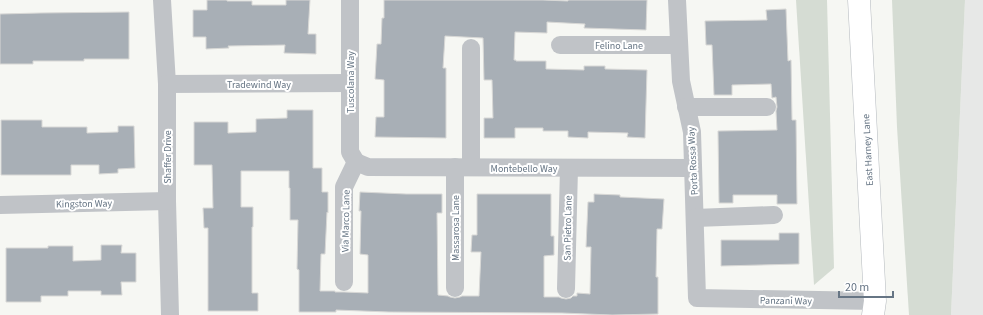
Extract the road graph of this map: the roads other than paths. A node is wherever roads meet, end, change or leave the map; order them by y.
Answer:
1 (162, 0) edge
2 (350, 0) edge
3 (680, 0) edge
4 (859, 0) edge
5 (560, 45) dead end
6 (678, 45) junction
7 (471, 48) dead end
8 (350, 83) junction
9 (167, 84) junction
10 (686, 107) junction
11 (767, 107) dead end
12 (356, 162) junction
13 (463, 167) junction
14 (569, 168) junction
15 (693, 168) junction
16 (167, 201) junction
17 (0, 205) edge
18 (774, 215) dead end
19 (695, 218) junction
20 (344, 282) dead end
21 (455, 288) dead end
22 (566, 289) dead end
23 (697, 298) joint
24 (876, 310) edge
25 (170, 315) edge

1 - 9 street, Shaffer Drive
2 - 8 street, Tuscolana Way
3 - 6 street, Porta Rossa Way
4 - 24 main road, East Harney Lane
5 - 6 street, Felino Lane
6 - 10 street, Porta Rossa Way
7 - 13 street, Massarosa Lane
8 - 9 street, Tradewind Way
8 - 12 street, Tuscolana Way
9 - 16 street, Shaffer Drive
10 - 11 street
10 - 15 street, Porta Rossa Way
12 - 13 street, Montebello Way
12 - 20 street, Via Marco Lane
13 - 14 street, Montebello Way
13 - 21 street, Massarosa Lane
14 - 15 street, Montebello Way
14 - 22 street, San Pietro Lane
15 - 19 street, Porta Rossa Way
16 - 17 street, Kingston Way
16 - 25 street, Shaffer Drive
18 - 19 street
19 - 23 street, Porta Rossa Way
23 - 24 street, Panzani Way

